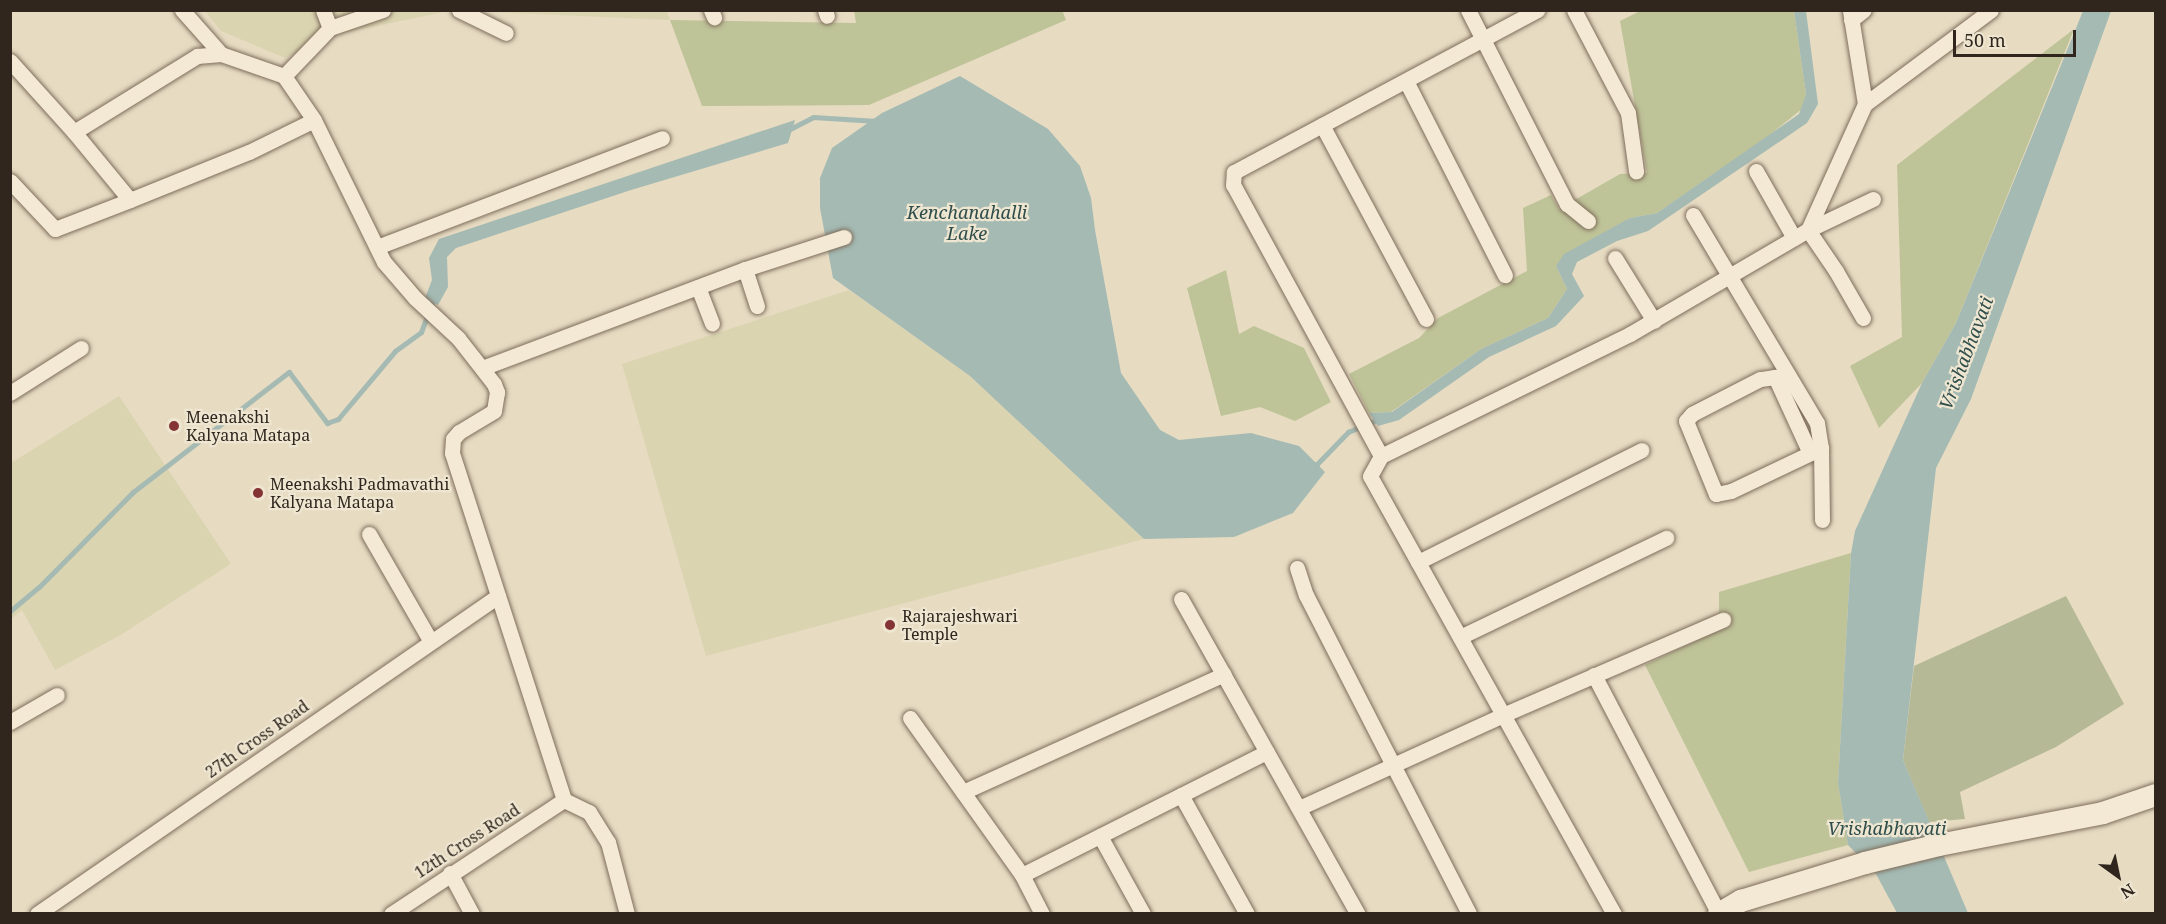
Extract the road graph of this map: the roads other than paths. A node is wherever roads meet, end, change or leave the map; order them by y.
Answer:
1 (182, 10) edge
2 (323, 10) edge
3 (383, 10) edge
4 (459, 10) edge
5 (1468, 10) edge
6 (1538, 10) edge
7 (1574, 10) edge
8 (1864, 10) edge
9 (1991, 10) edge
10 (1850, 15) edge
11 (330, 28) junction
12 (506, 33) dead end
13 (1483, 40) junction
14 (221, 54) junction
15 (10, 61) edge
16 (284, 76) junction
17 (1406, 81) junction
18 (1865, 104) junction
19 (314, 120) junction
20 (1322, 125) junction
21 (74, 132) junction
22 (662, 138) dead end
23 (1636, 171) dead end
24 (1756, 171) dead end
25 (10, 181) edge
26 (1873, 199) dead end
27 (130, 200) junction
28 (1693, 215) dead end
29 (1588, 221) dead end
30 (1808, 230) junction
31 (844, 237) dead end
32 (1794, 238) junction
33 (377, 247) junction
34 (1615, 258) dead end
35 (745, 269) junction
36 (1505, 274) dead end
37 (1729, 276) junction
38 (698, 287) junction
39 (757, 306) dead end
40 (1863, 318) dead end
41 (1426, 319) dead end
42 (1654, 321) junction
43 (712, 323) dead end
44 (81, 348) dead end
45 (483, 368) junction
46 (10, 393) edge
47 (1642, 450) dead end
48 (1816, 451) junction
49 (1381, 456) junction
50 (1822, 519) dead end
51 (369, 534) dead end
52 (1666, 538) dead end
53 (1418, 562) junction
54 (1297, 568) dead end
55 (498, 596) junction
56 (1181, 599) dead end
57 (1723, 620) dead end
58 (1460, 637) junction
59 (430, 640) junction
60 (1224, 674) junction
61 (1594, 675) junction
62 (57, 695) dead end
63 (1503, 715) junction
64 (910, 718) dead end
65 (10, 722) edge
66 (1267, 752) junction
67 (1393, 767) junction
68 (963, 792) junction
69 (1181, 795) junction
70 (2156, 795) edge
71 (564, 800) junction
72 (1299, 808) junction
73 (1100, 836) junction
74 (450, 873) junction
75 (1022, 875) junction
76 (37, 914) edge
77 (391, 914) edge
78 (472, 914) edge
79 (627, 914) edge
80 (1042, 914) edge
81 (1143, 914) edge
82 (1247, 914) edge
83 (1358, 914) edge
84 (1468, 914) edge
85 (1614, 914) edge
86 (1719, 914) edge

1 - 14 street
2 - 11 street
3 - 11 street
4 - 12 street
5 - 13 street
6 - 13 street
7 - 23 street
8 - 10 street
9 - 18 street
10 - 18 street
11 - 16 street
13 - 17 street
13 - 29 street
14 - 16 street
14 - 21 street
15 - 21 street
16 - 19 street
17 - 20 street
17 - 36 street
18 - 30 street
19 - 27 street
19 - 33 street
20 - 41 street
20 - 49 street
21 - 27 street
22 - 33 street
24 - 32 street
25 - 27 street
26 - 30 street
28 - 37 street
30 - 32 street
30 - 40 street
31 - 35 street
32 - 37 street
33 - 45 street
34 - 42 street
35 - 38 street
35 - 39 street
37 - 42 street
37 - 48 street
38 - 43 street
38 - 45 street
42 - 49 street
44 - 46 street
45 - 55 street
47 - 53 street
48 - 48 street
48 - 50 street
49 - 53 street
51 - 59 street
52 - 58 street
53 - 58 street
54 - 67 street
55 - 59 street, 27th Cross Road
55 - 71 street
56 - 60 street
57 - 61 street
58 - 63 street
59 - 76 street, 27th Cross Road
60 - 66 street
60 - 68 street
61 - 63 street
61 - 86 street
62 - 65 street
63 - 67 street
63 - 85 street
64 - 68 street
66 - 69 street
66 - 72 street
67 - 72 street
67 - 84 street
68 - 75 street
69 - 73 street
69 - 82 street
70 - 86 street
71 - 74 street, 12th Cross Road
71 - 79 street
72 - 83 street
73 - 75 street
73 - 81 street
74 - 77 street, 12th Cross Road
74 - 78 street
75 - 80 street

